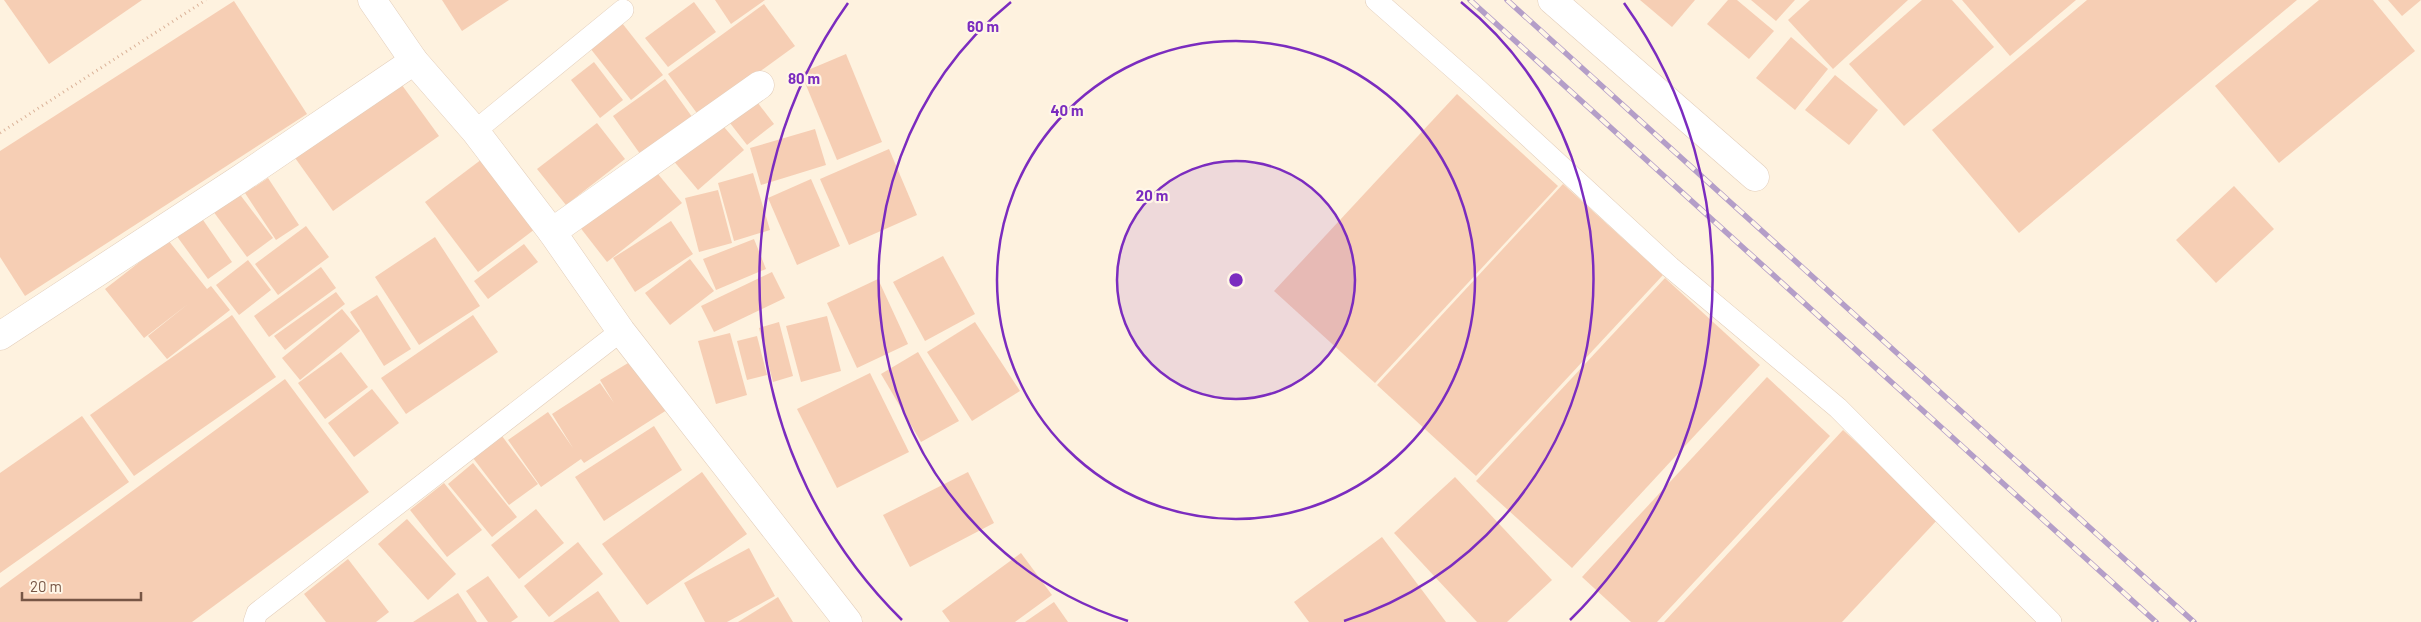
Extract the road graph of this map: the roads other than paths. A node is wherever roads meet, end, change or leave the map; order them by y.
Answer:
1 (372, 0) edge
2 (1376, 0) edge
3 (1552, 0) edge
4 (623, 10) dead end
5 (414, 60) junction
6 (760, 85) dead end
7 (475, 131) junction
8 (1755, 177) dead end
9 (552, 232) junction
10 (620, 331) junction
11 (0, 336) edge
12 (254, 622) edge
13 (848, 622) edge
14 (2051, 622) edge

1 - 5 street
2 - 14 lane
3 - 8 street
4 - 7 lane
5 - 7 street
5 - 11 street
6 - 9 street
7 - 9 street
9 - 10 street
10 - 12 lane
10 - 13 street

